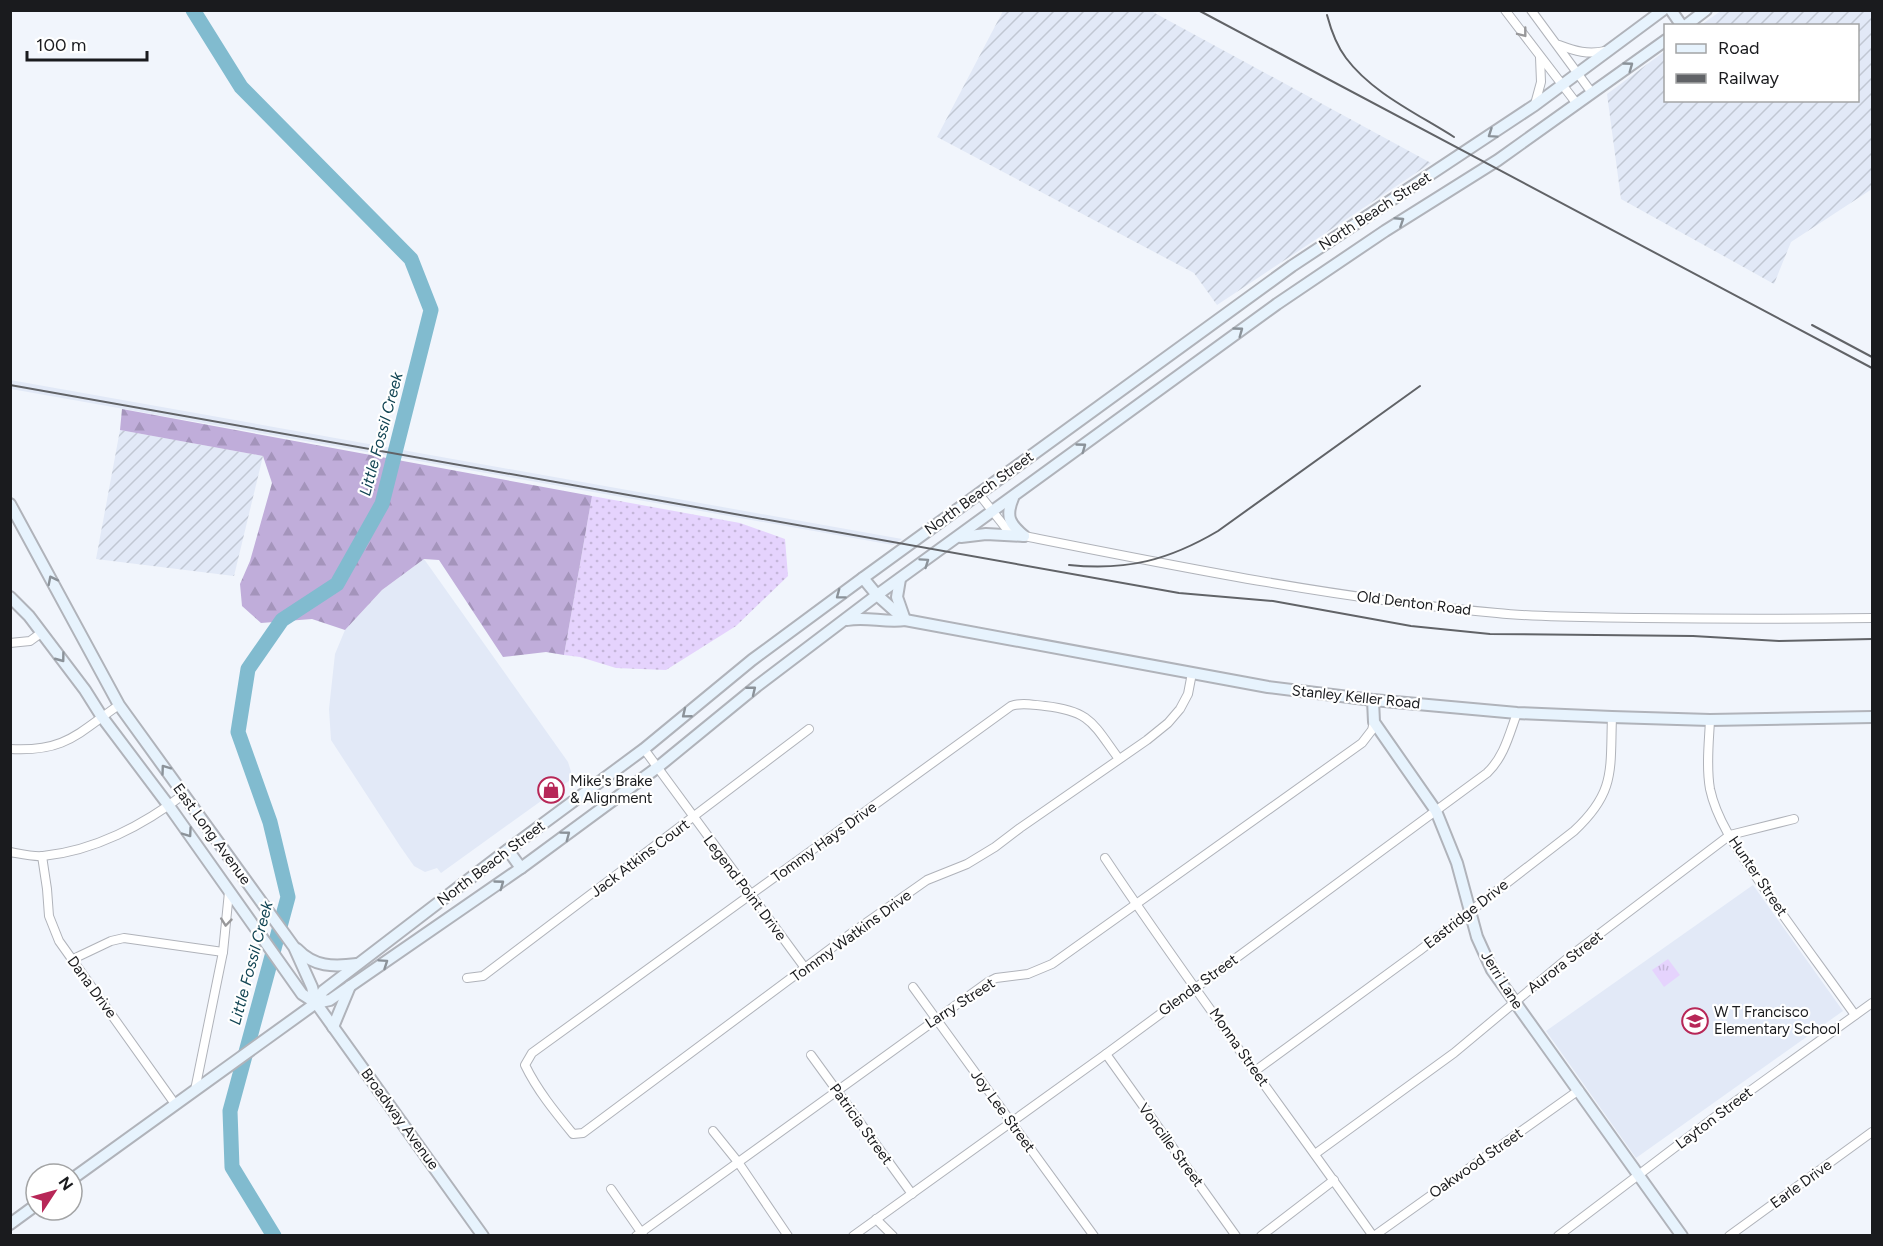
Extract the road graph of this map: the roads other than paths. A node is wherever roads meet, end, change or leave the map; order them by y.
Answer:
1 (1505, 10) edge
2 (1531, 10) edge
3 (1663, 10) edge
4 (1671, 10) edge
5 (1706, 10) edge
6 (1682, 24) edge
7 (1687, 24) edge
8 (1664, 41) edge
9 (1558, 45) junction
10 (1610, 50) junction
11 (1540, 55) junction
12 (1578, 73) junction
13 (1562, 84) junction
14 (1592, 93) junction
15 (1576, 104) junction
16 (1535, 105) junction
17 (1292, 266) junction
18 (1305, 284) junction
19 (1159, 363) junction
20 (1172, 380) junction
21 (979, 494) junction
22 (1013, 498) junction
23 (10, 504) edge
24 (993, 512) junction
25 (1024, 536) junction
26 (957, 538) junction
27 (863, 578) junction
28 (900, 579) junction
29 (877, 595) junction
30 (10, 597) edge
31 (1872, 618) edge
32 (844, 620) junction
33 (905, 620) junction
34 (41, 633) junction
35 (10, 643) edge
36 (1192, 673) junction
37 (1373, 700) junction
38 (119, 705) junction
39 (1517, 713) junction
40 (102, 717) junction
41 (1612, 717) junction
42 (1872, 717) edge
43 (1710, 720) junction
44 (1374, 722) junction
45 (809, 729) dead end
46 (10, 748) edge
47 (644, 748) junction
48 (1119, 759) junction
49 (658, 767) junction
50 (184, 794) junction
51 (169, 806) junction
52 (1436, 810) junction
53 (694, 818) junction
54 (1794, 819) dead end
55 (1730, 835) junction
56 (508, 850) junction
57 (10, 852) edge
58 (42, 856) junction
59 (1105, 858) dead end
60 (521, 868) junction
61 (229, 892) junction
62 (751, 896) junction
63 (1136, 905) junction
64 (1470, 910) junction
65 (294, 947) junction
66 (223, 952) junction
67 (71, 960) junction
68 (360, 963) junction
69 (805, 968) junction
70 (467, 978) dead end
71 (350, 985) junction
72 (913, 987) dead end
73 (1196, 987) junction
74 (1515, 1002) junction
75 (316, 1003) junction
76 (1872, 1003) edge
77 (1855, 1015) junction
78 (935, 1018) junction
79 (333, 1027) junction
80 (531, 1053) joint
81 (1106, 1054) junction
82 (811, 1055) dead end
83 (1255, 1071) junction
84 (195, 1090) junction
85 (836, 1090) junction
86 (1579, 1090) junction
87 (175, 1104) junction
88 (1011, 1121) junction
89 (713, 1131) dead end
90 (1872, 1132) edge
91 (1315, 1154) junction
92 (738, 1162) junction
93 (84, 1170) edge
94 (1638, 1175) junction
95 (1334, 1180) junction
96 (611, 1190) dead end
97 (912, 1194) junction
98 (24, 1214) edge
99 (876, 1219) junction
100 (10, 1224) edge
101 (640, 1234) edge
102 (1680, 1235) edge
103 (483, 1236) edge
104 (788, 1236) edge
105 (854, 1236) edge
106 (893, 1236) edge
107 (1094, 1236) edge
108 (1236, 1236) edge
109 (1261, 1236) edge
110 (1374, 1236) edge
111 (1558, 1236) edge
112 (1730, 1236) edge

1 -> 11 street
2 - 9 street
3 - 10 main road, North Beach Street
4 - 6 main road
5 - 7 main road
14 -> 8 main road, North Beach Street
9 - 10 street
9 - 12 street
10 - 12 main road, North Beach Street
11 - 13 street
11 - 16 street
12 - 13 main road, North Beach Street
12 - 14 street
13 - 15 street
13 - 16 main road, North Beach Street
14 - 15 main road, North Beach Street
18 -> 15 main road, North Beach Street
16 -> 17 main road, North Beach Street
17 - 18 main road
17 - 19 main road, North Beach Street
20 -> 18 main road, North Beach Street
19 - 20 main road
19 - 21 main road, North Beach Street
22 -> 20 main road, North Beach Street
21 - 24 street, Old Denton Road
21 - 27 main road, North Beach Street
22 - 24 main road, North Beach Street
22 - 25 main road
38 -> 23 main road, East Long Avenue
24 - 25 street, Old Denton Road
24 - 26 main road, North Beach Street
25 - 26 main road
25 - 31 street, Old Denton Road
28 -> 26 main road, North Beach Street
27 - 29 main road
27 -> 47 main road, North Beach Street
28 - 29 main road, North Beach Street
28 - 33 main road
29 - 32 main road, North Beach Street
29 - 33 main road
30 - 34 main road, East Long Avenue
32 - 33 main road, Stanley Keller Road
49 -> 32 main road, North Beach Street
33 - 36 main road, Stanley Keller Road
34 - 35 street
34 -> 40 main road, East Long Avenue
36 - 37 main road, Stanley Keller Road
36 - 48 street, Tommy Watkins Drive
37 - 39 main road, Stanley Keller Road
37 - 44 main road
38 - 40 street
50 -> 38 main road, East Long Avenue
39 - 41 main road, Stanley Keller Road
39 - 52 street, Glenda Street
40 - 46 street
40 - 51 main road, East Long Avenue
41 - 43 main road, Stanley Keller Road
41 - 64 street, Eastridge Drive
42 - 43 main road, Stanley Keller Road
43 - 55 street, Hunter Street
44 - 52 main road, Jerri Lane
44 - 63 street, Larry Street
45 - 53 street, Jack Atkins Court
47 - 49 street, Legend Point Drive
47 - 56 main road, North Beach Street
48 - 62 street, Tommy Hays Drive
48 - 69 street, Tommy Watkins Drive
49 - 53 street, Legend Point Drive
60 -> 49 main road, North Beach Street
50 - 51 street
50 - 65 main road, East Long Avenue
51 - 58 street
51 -> 61 main road, East Long Avenue
52 - 64 main road, Jerri Lane
52 - 73 street, Glenda Street
53 - 62 street, Legend Point Drive
53 - 70 street, Jack Atkins Court
54 - 55 street
55 - 74 street, Aurora Street
55 - 77 street, Hunter Street
56 - 60 main road
56 - 68 main road, North Beach Street
57 - 58 street
58 - 67 street, Dana Drive
59 - 63 street, Monna Street
71 -> 60 main road, North Beach Street
61 -> 66 street
61 - 75 main road, East Long Avenue
62 - 69 street, Legend Point Drive
62 - 80 street, Tommy Hays Drive
63 - 73 street, Monna Street
63 - 78 street, Larry Street
64 - 74 main road, Jerri Lane
64 - 83 street, Eastridge Drive
65 - 68 main road
65 - 75 main road, East Long Avenue
66 - 67 street
66 - 84 street
67 - 87 street, Dana Drive
68 - 75 main road, North Beach Street
69 - 80 street, Tommy Watkins Drive
71 - 75 main road, North Beach Street
71 - 79 main road
72 - 78 street, Joy Lee Street
73 - 81 street, Glenda Street
73 - 83 street, Monna Street
74 - 86 main road, Jerri Lane
74 - 91 street, Aurora Street
75 - 79 main road, Broadway Avenue
75 - 84 main road, North Beach Street
76 - 77 street, Layton Street
77 - 94 street, Layton Street
78 - 85 street, Larry Street
78 - 88 street, Joy Lee Street
79 - 103 main road, Broadway Avenue
81 - 88 street, Glenda Street
81 - 108 street, Voncille Street
82 - 85 street, Patricia Street
83 - 91 street, Monna Street
84 - 87 main road, North Beach Street
85 - 92 street, Larry Street
85 - 97 street, Patricia Street
86 - 94 main road, Jerri Lane
86 - 110 street, Oakwood Street
87 - 93 main road, North Beach Street
88 - 97 street, Glenda Street
88 - 107 street, Joy Lee Street
89 - 92 street
90 - 112 street, Earle Drive
91 - 95 street, Monna Street
92 - 101 street, Larry Street
92 - 104 street
94 - 102 main road, Jerri Lane
94 - 111 street, Layton Street
95 - 109 street
95 - 110 street, Monna Street
96 - 101 street
97 - 99 street, Glenda Street
98 - 100 main road
99 - 105 street, Glenda Street
99 - 106 street

